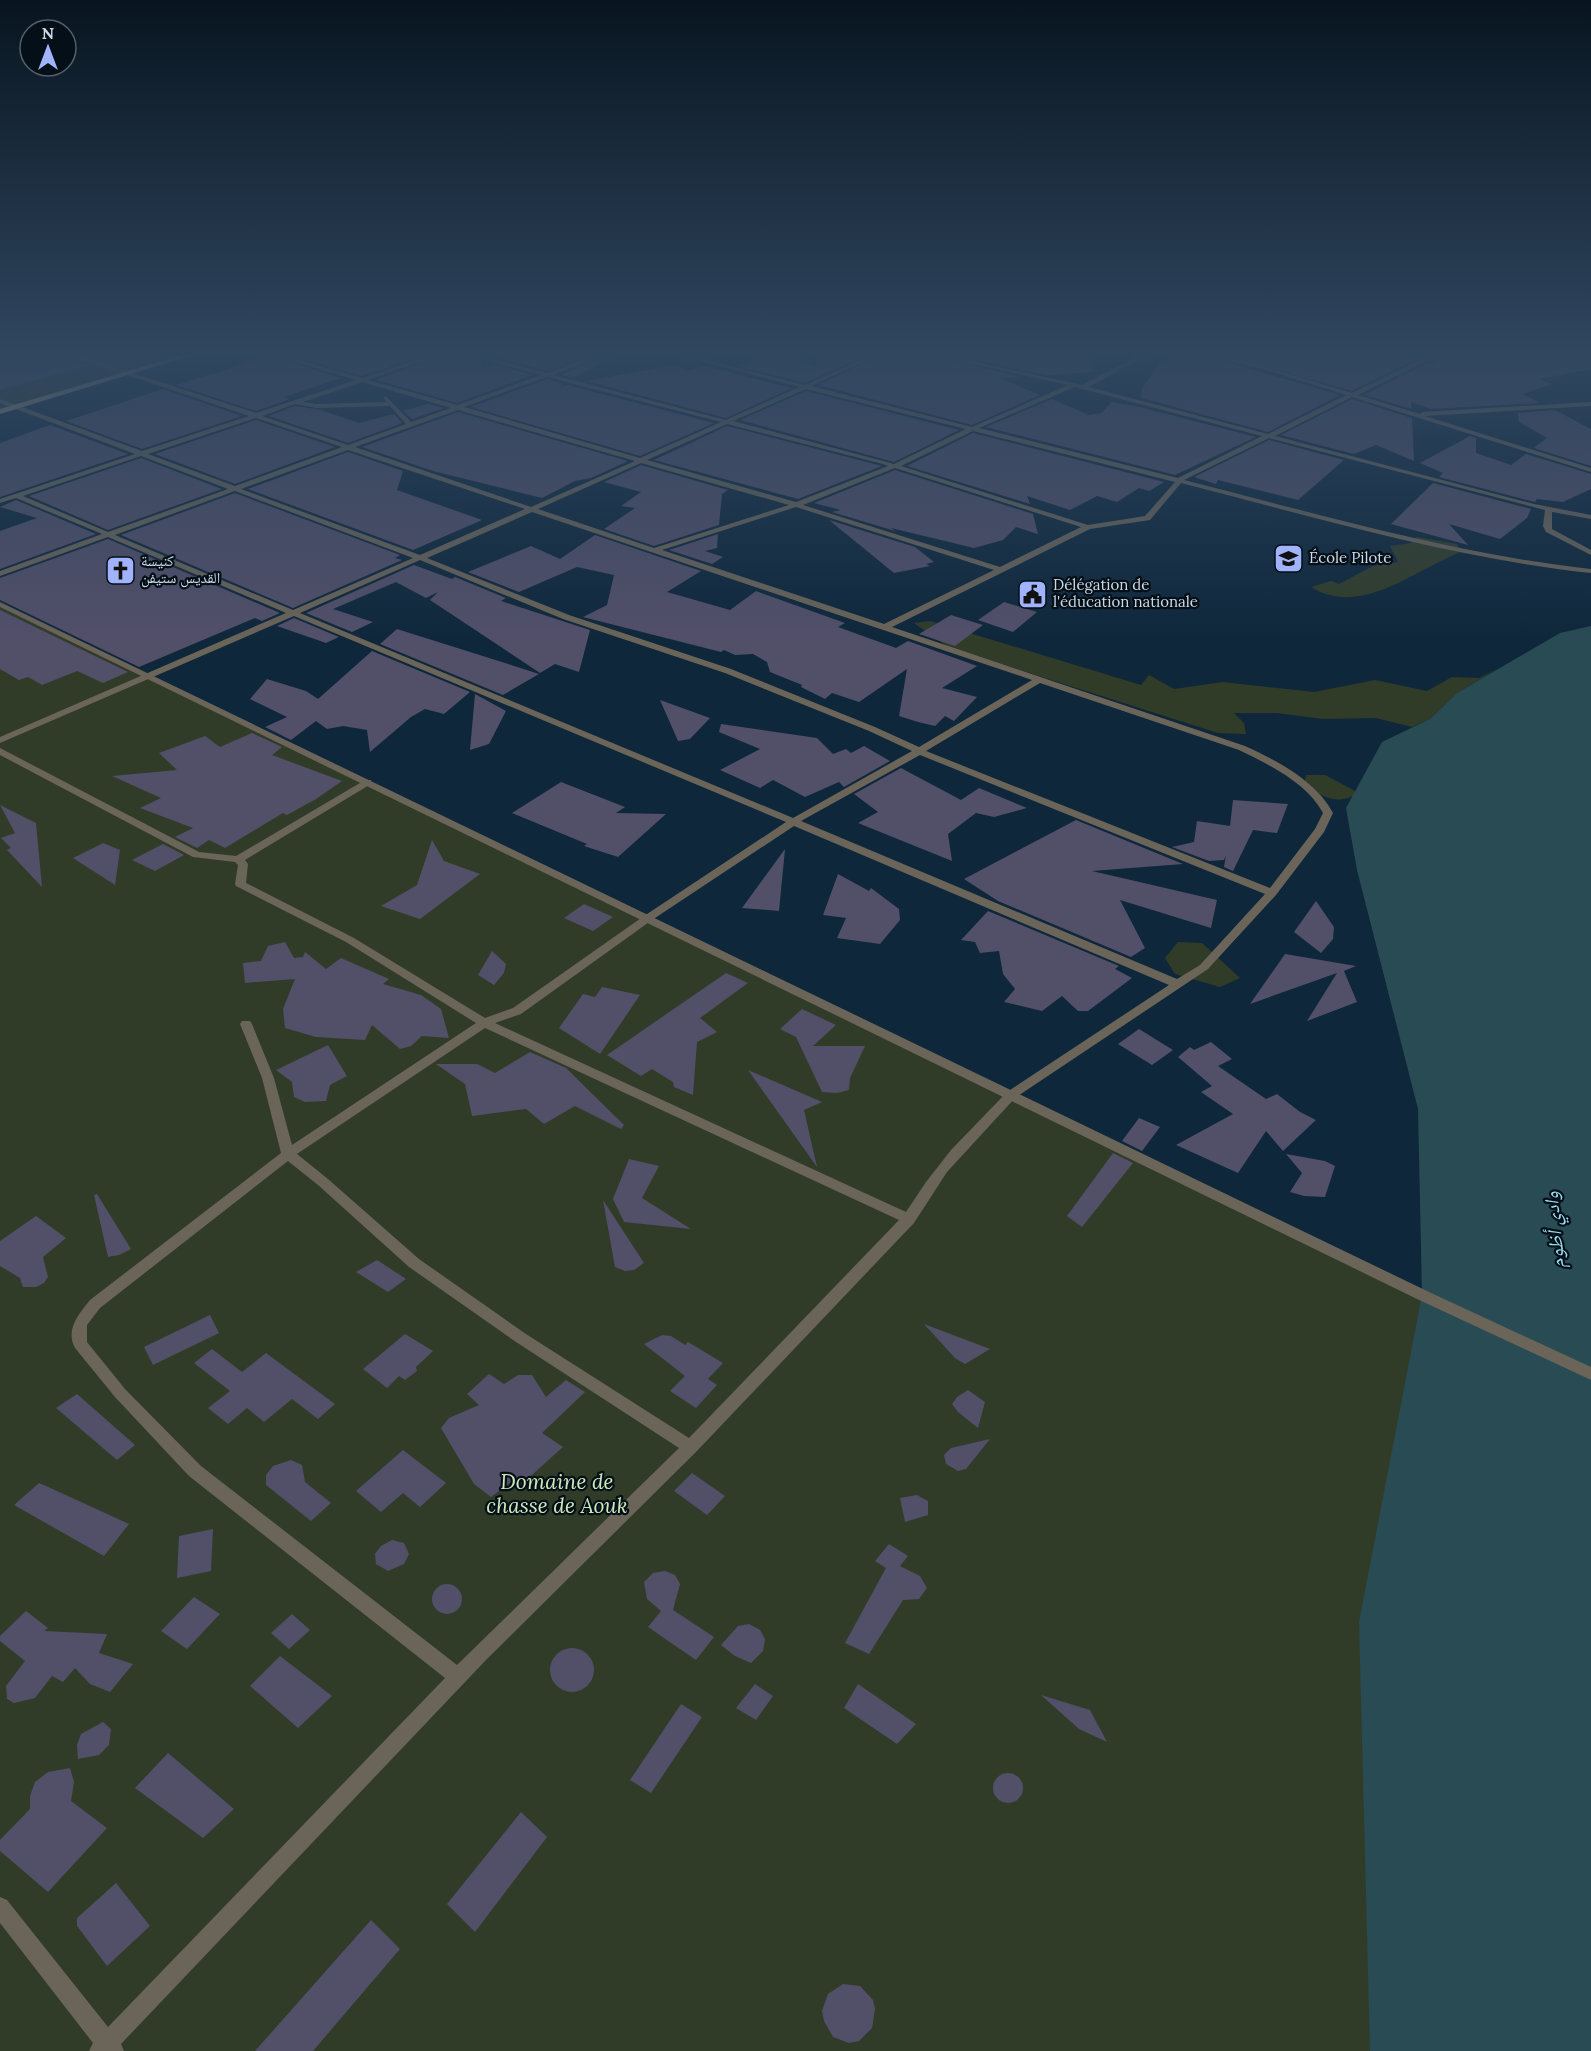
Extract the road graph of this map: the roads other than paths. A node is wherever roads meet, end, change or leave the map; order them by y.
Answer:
1 (129, 451) edge
2 (153, 451) edge
3 (339, 451) edge
4 (360, 451) edge
5 (605, 451) edge
6 (664, 451) edge
7 (836, 451) edge
8 (927, 451) edge
9 (1066, 451) edge
10 (1242, 451) edge
11 (1329, 451) edge
12 (1530, 451) edge
13 (140, 455) junction
14 (641, 461) junction
15 (896, 466) junction
16 (1591, 470) edge
17 (1181, 479) junction
18 (235, 489) junction
19 (17, 496) junction
20 (0, 501) edge
21 (796, 505) junction
22 (532, 509) junction
23 (1549, 509) junction
24 (1591, 517) edge
25 (1088, 527) junction
26 (108, 534) junction
27 (655, 550) junction
28 (1591, 553) edge
29 (419, 557) junction
30 (998, 569) junction
31 (1591, 571) edge
32 (0, 574) edge
33 (0, 603) edge
34 (292, 613) junction
35 (887, 627) junction
36 (149, 676) junction
37 (1040, 679) junction
38 (0, 740) edge
39 (0, 751) edge
40 (919, 751) junction
41 (368, 782) junction
42 (796, 820) junction
43 (238, 859) junction
44 (1272, 893) junction
45 (648, 918) junction
46 (1178, 984) junction
47 (484, 1023) junction
48 (246, 1024) dead end
49 (1011, 1095) junction
50 (288, 1154) junction
51 (909, 1219) junction
52 (1591, 1374) edge
53 (690, 1447) junction
54 (458, 1677) junction
55 (0, 1907) edge
56 (107, 2049) edge

1 - 13 street
2 - 13 street
3 - 18 street
4 - 22 street
5 - 14 street
6 - 14 street
7 - 15 street
8 - 15 street
9 - 17 street
10 - 17 street
11 - 23 street
12 - 16 street
13 - 18 street
13 - 19 street
14 - 21 street
14 - 22 street
15 - 21 street
15 - 25 street
17 - 25 street
17 - 31 street
18 - 26 street
18 - 29 street
19 - 20 street
19 - 26 street
21 - 27 street
21 - 30 street
22 - 27 street
22 - 29 street
23 - 24 street
23 - 28 street
25 - 30 street
26 - 32 street
26 - 34 street
27 - 35 street
29 - 34 street
29 - 40 street
30 - 35 street
33 - 36 street
34 - 36 street
34 - 42 street
35 - 37 street
36 - 38 street
36 - 41 street
37 - 40 street
37 - 44 street
39 - 43 street
40 - 42 street
40 - 44 street
41 - 43 street
41 - 45 street
42 - 45 street
42 - 46 street
43 - 47 street
44 - 46 street
45 - 47 street
45 - 49 street
46 - 49 street
47 - 50 street
47 - 51 street
48 - 50 street
49 - 51 street
49 - 52 street
50 - 53 street
50 - 54 street
51 - 53 street
53 - 54 street
54 - 56 street
55 - 56 street

